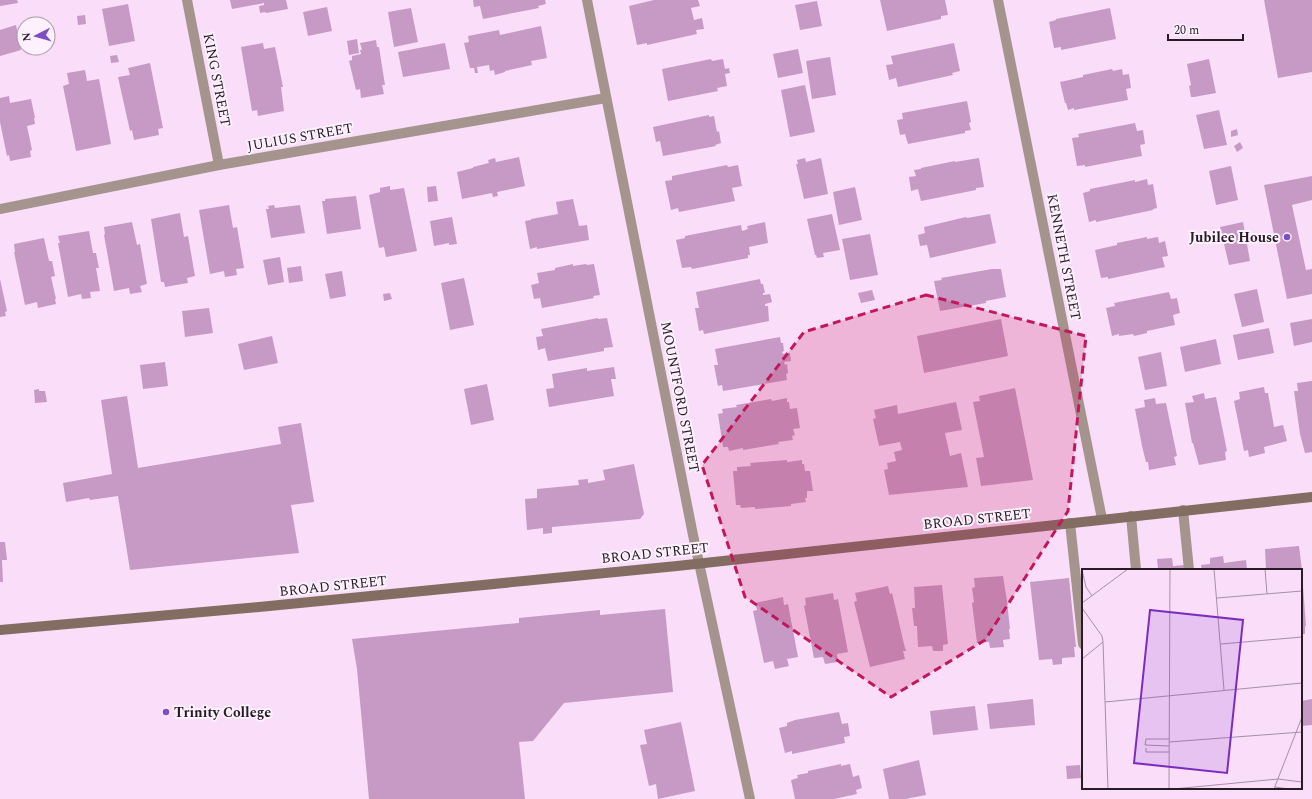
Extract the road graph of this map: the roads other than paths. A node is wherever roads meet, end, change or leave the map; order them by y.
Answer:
1 (187, 0) edge
2 (587, 0) edge
3 (998, 0) edge
4 (606, 98) junction
5 (219, 165) junction
6 (0, 209) edge
7 (1312, 497) edge
8 (1183, 510) junction
9 (1131, 516) junction
10 (1102, 519) junction
11 (1070, 523) junction
12 (699, 563) junction
13 (1136, 569) edge
14 (1189, 569) edge
15 (0, 630) edge
16 (1082, 635) edge
17 (750, 799) edge

1 - 5 street, KING STREET
2 - 4 street, MOUNTFORD STREET
3 - 10 street, KENNETH STREET
4 - 5 street, JULIUS STREET
4 - 12 street, MOUNTFORD STREET
5 - 6 street, JULIUS STREET
7 - 8 main road, BROAD STREET
8 - 9 main road, BROAD STREET
8 - 14 street
9 - 10 main road, BROAD STREET
9 - 13 street
10 - 11 main road, BROAD STREET
11 - 12 main road, BROAD STREET
11 - 16 street
12 - 15 main road, BROAD STREET
12 - 17 street, MOUNTFORD STREET

